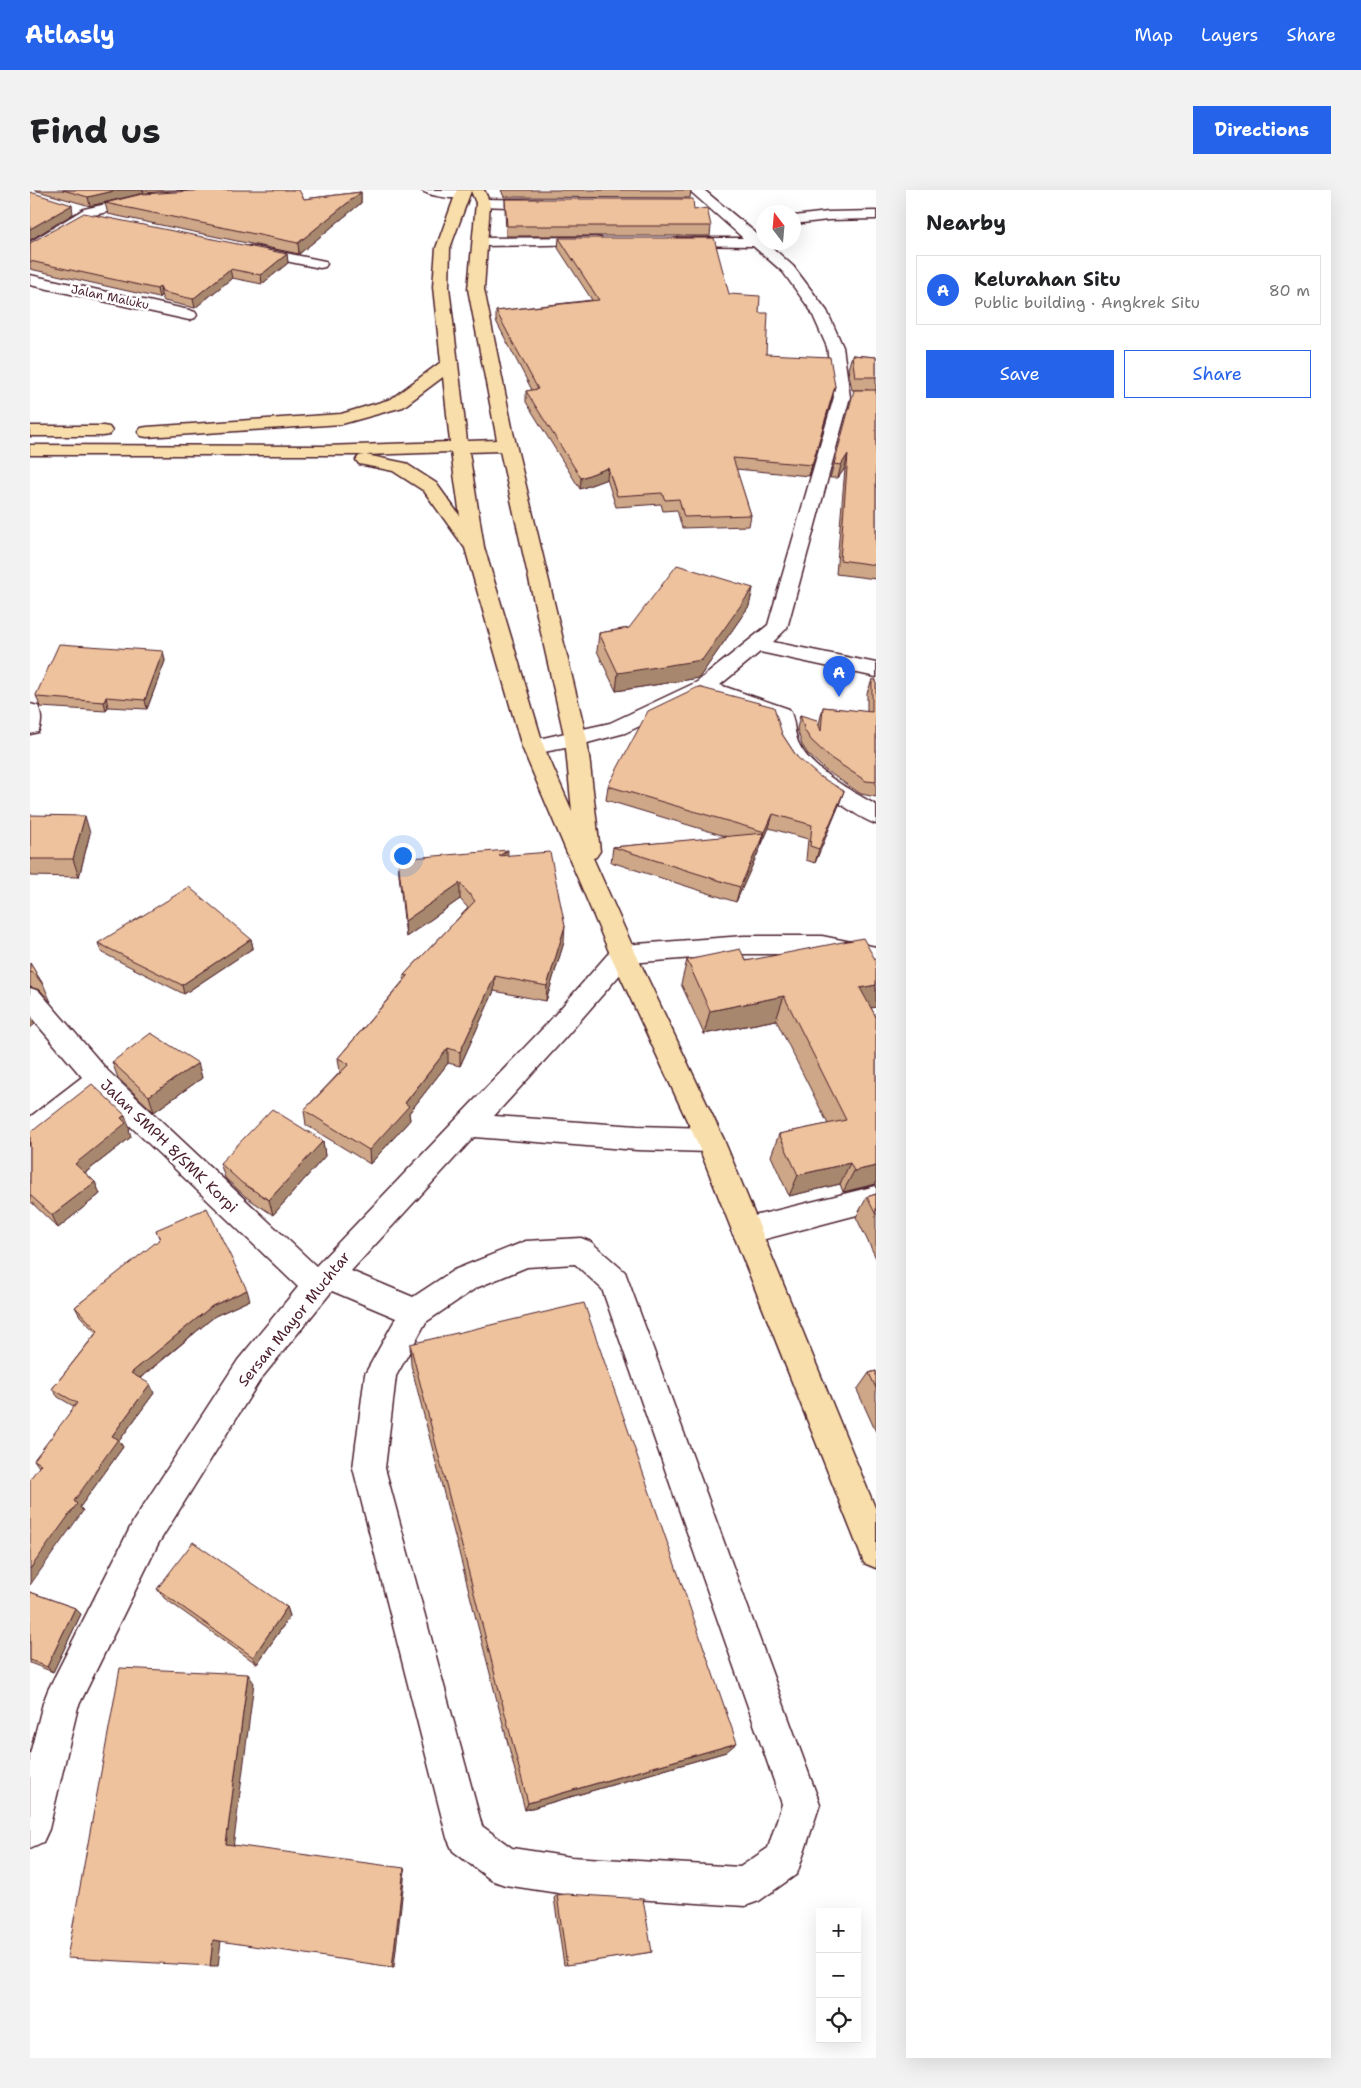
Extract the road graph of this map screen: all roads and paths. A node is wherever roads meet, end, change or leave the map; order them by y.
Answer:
1 (432, 191) edge
2 (463, 193) edge
3 (147, 196) edge
4 (692, 197) edge
5 (482, 199) edge
6 (554, 204) edge
7 (82, 211) junction
8 (876, 215) edge
9 (801, 219) edge
10 (112, 221) edge
11 (751, 231) junction
12 (613, 241) edge
13 (662, 241) edge
14 (480, 242) junction
15 (235, 246) edge
16 (30, 248) edge
17 (320, 264) dead end
18 (30, 280) edge
19 (189, 315) dead end
20 (449, 364) junction
21 (30, 431) edge
22 (147, 432) junction
23 (361, 432) dead end
24 (400, 432) dead end
25 (458, 439) junction
26 (506, 439) junction
27 (30, 450) edge
28 (324, 451) junction
29 (474, 547) junction
30 (757, 645) junction
31 (876, 670) edge
32 (704, 687) junction
33 (30, 711) edge
34 (30, 727) edge
35 (576, 739) junction
36 (533, 746) junction
37 (876, 816) edge
38 (591, 877) junction
39 (624, 954) junction
40 (876, 956) edge
41 (30, 998) edge
42 (98, 1079) junction
43 (466, 1125) junction
44 (30, 1133) edge
45 (710, 1140) junction
46 (876, 1198) edge
47 (746, 1231) junction
48 (322, 1280) junction
49 (415, 1312) junction
50 (876, 1550) edge
51 (30, 1829) edge

1 - 2 street
2 - 20 highway
3 - 7 street
4 - 11 street
5 - 6 street
5 - 14 highway
7 - 10 street
7 - 16 street
8 - 9 street
11 - 13 street
11 - 30 street
12 - 14 street
14 - 26 highway
15 - 17 street
18 - 19 street, Jalan Maluku
20 - 22 highway
20 - 25 highway
21 - 22 highway
22 - 23 highway
24 - 25 highway
25 - 26 highway
25 - 28 highway
25 - 29 highway
26 - 35 highway
27 - 28 highway
28 - 29 highway
29 - 36 highway
30 - 31 street
30 - 32 street
32 - 35 street
32 - 37 street
33 - 34 street
35 - 36 street
35 - 38 highway
36 - 38 highway
38 - 39 highway
39 - 40 street
39 - 43 street, Sersan Mayor Muchtar
39 - 45 highway
41 - 42 street, Jalan SMPH 8/SMK Korpi
42 - 44 street
42 - 48 street, Jalan SMPH 8/SMK Korpi
43 - 45 street
43 - 48 street, Sersan Mayor Muchtar
45 - 47 highway
46 - 47 street
47 - 50 highway
48 - 49 street, Jalan SMPH 8/SMK Korpi
48 - 51 street, Sersan Mayor Muchtar
49 - 49 street

